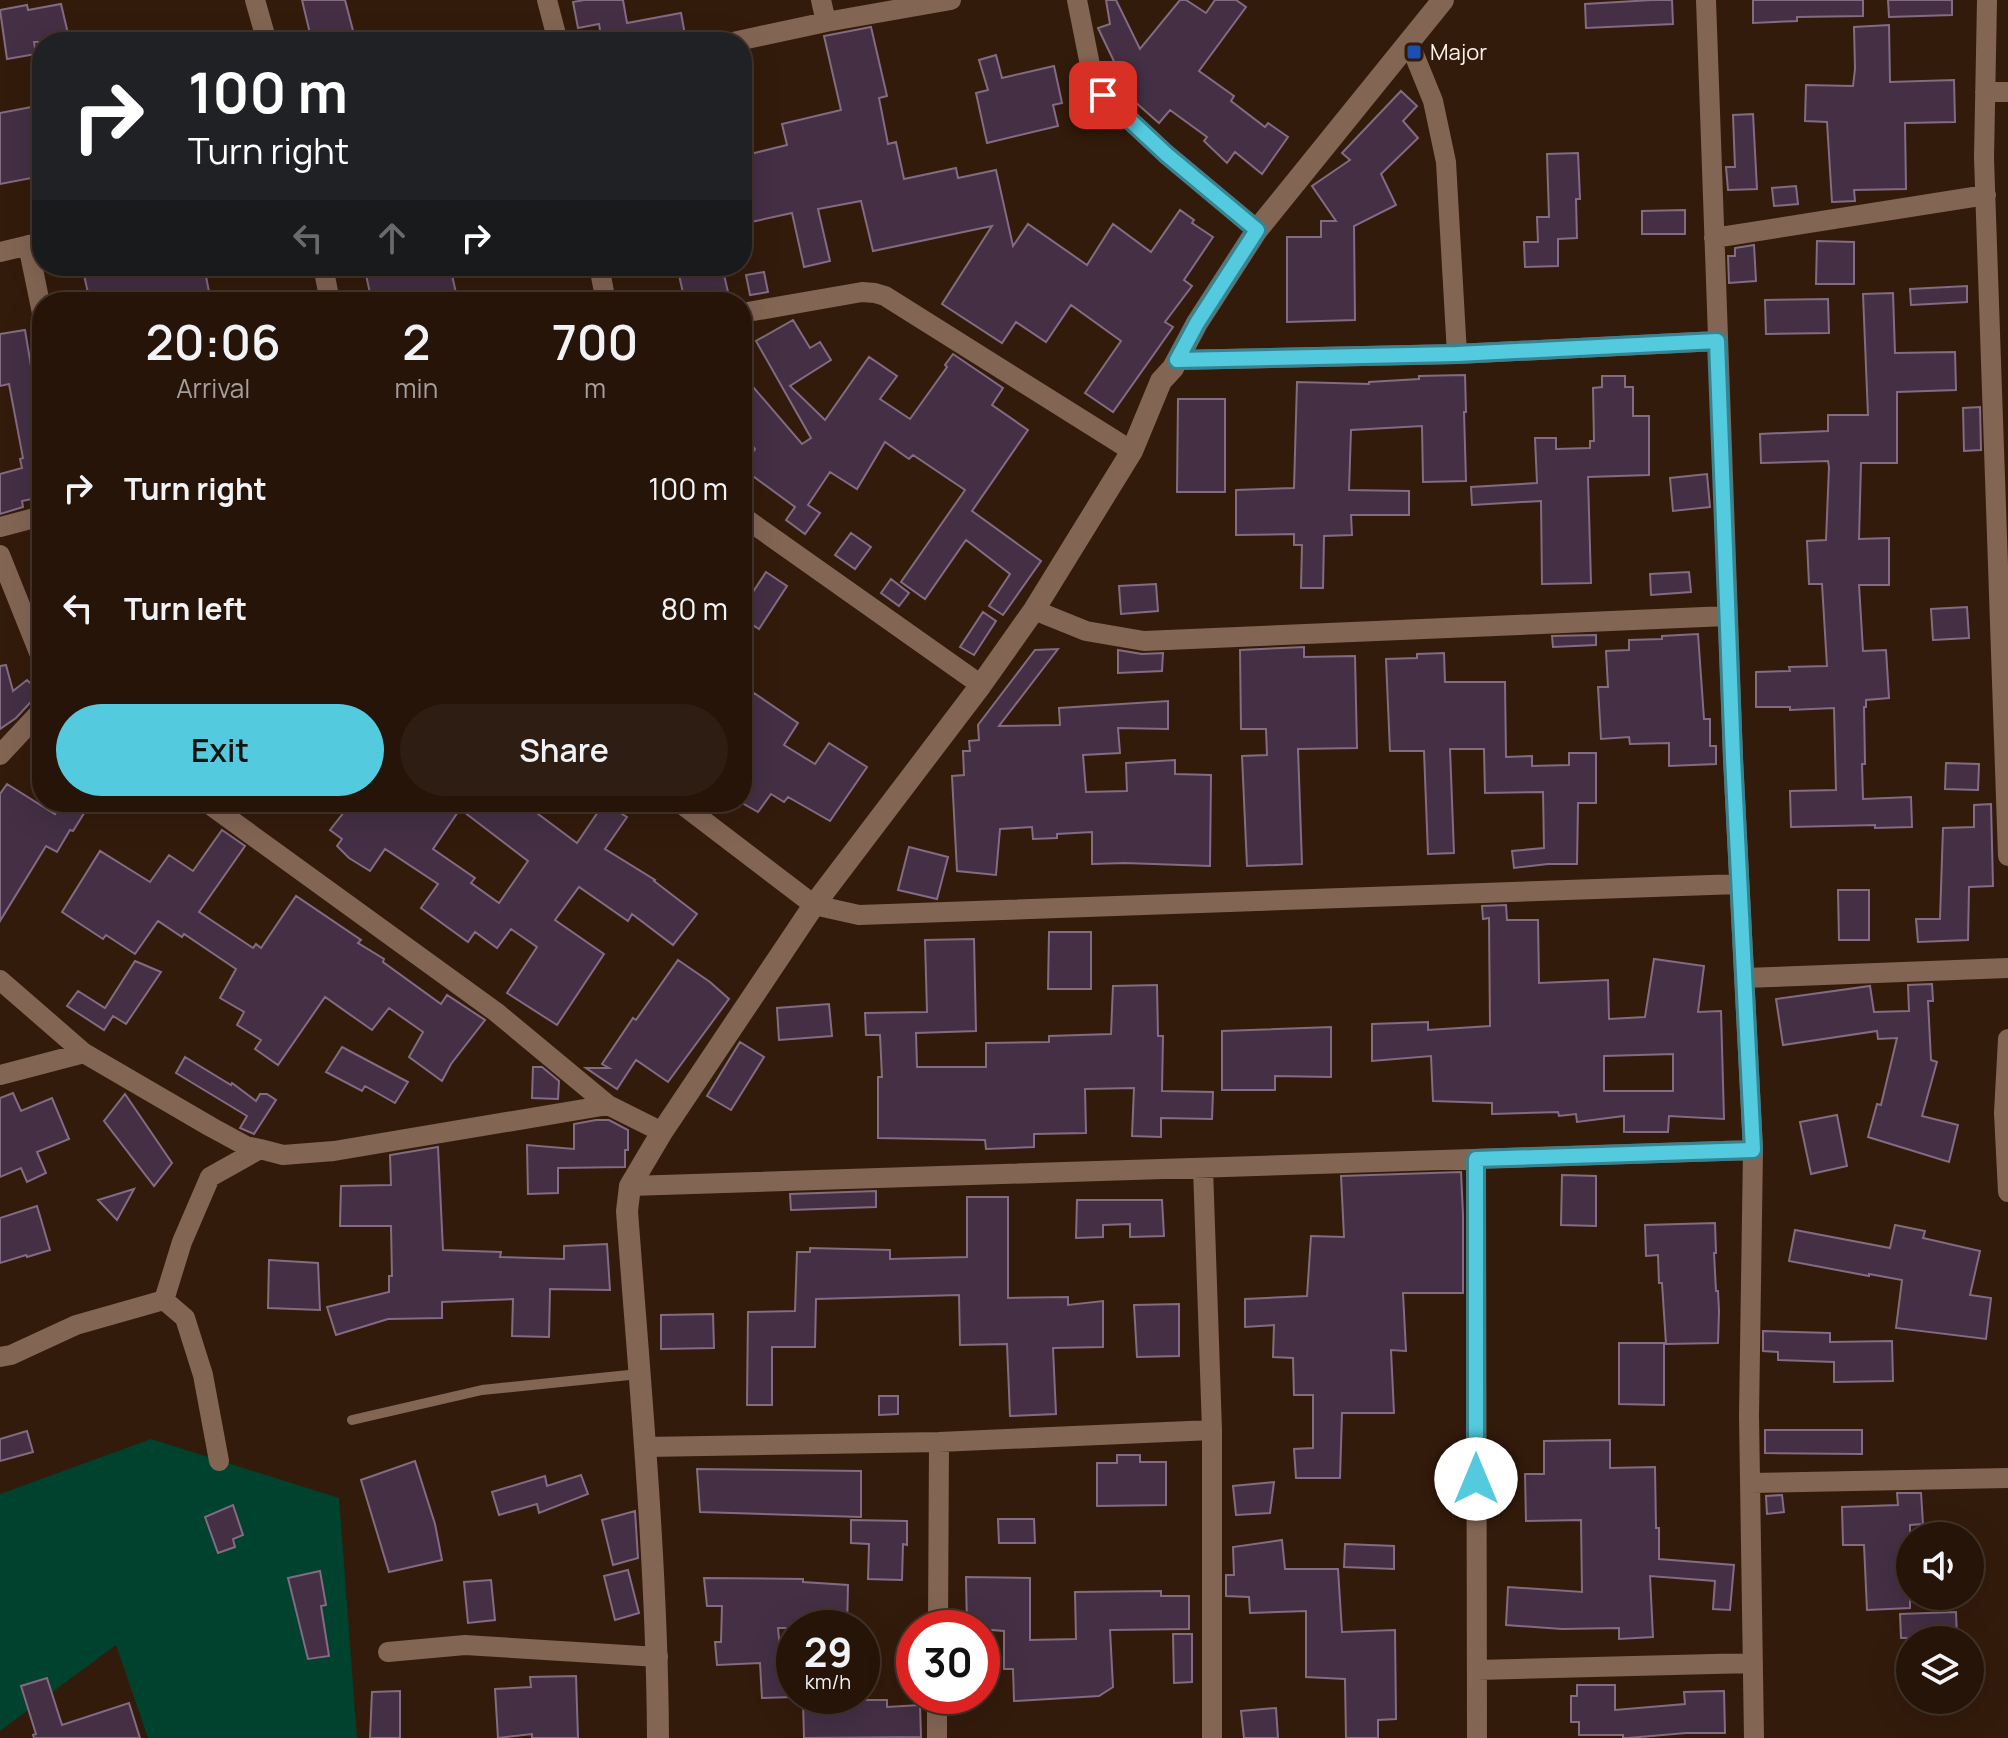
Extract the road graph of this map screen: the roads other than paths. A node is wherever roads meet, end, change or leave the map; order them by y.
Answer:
1 (255, 0) edge
2 (547, 0) edge
3 (821, 0) edge
4 (951, 0) edge
5 (1077, 0) edge
6 (1443, 0) edge
7 (1706, 0) edge
8 (1987, 0) edge
9 (826, 22) junction
10 (264, 32) edge
11 (555, 32) edge
12 (752, 38) edge
13 (1409, 42) junction
14 (1985, 92) junction
15 (2008, 92) edge
16 (1986, 195) junction
17 (1257, 230) junction
18 (1714, 238) junction
19 (32, 245) edge
20 (0, 252) edge
21 (752, 311) edge
22 (1717, 341) junction
23 (1457, 354) junction
24 (1177, 360) junction
25 (1132, 451) junction
26 (32, 519) edge
27 (752, 523) edge
28 (0, 527) edge
29 (0, 555) edge
30 (1034, 610) junction
31 (1727, 616) junction
32 (32, 635) edge
33 (981, 685) junction
34 (32, 721) edge
35 (0, 755) edge
36 (220, 812) edge
37 (692, 812) edge
38 (2008, 856) edge
39 (1739, 884) junction
40 (814, 905) junction
41 (2008, 968) edge
42 (1744, 978) junction
43 (0, 980) edge
44 (2008, 1039) edge
45 (84, 1053) junction
46 (0, 1075) edge
47 (608, 1105) junction
48 (2006, 1112) edge
49 (662, 1132) junction
50 (260, 1149) junction
51 (1753, 1150) junction
52 (1476, 1159) junction
53 (1203, 1168) junction
54 (630, 1186) junction
55 (2008, 1192) edge
56 (164, 1300) junction
57 (0, 1357) edge
58 (639, 1374) junction
59 (352, 1420) dead end
60 (1212, 1430) junction
61 (939, 1442) junction
62 (645, 1447) junction
63 (219, 1461) dead end
64 (2008, 1478) edge
65 (1750, 1483) junction
66 (938, 1610) edge
67 (388, 1652) dead end
68 (658, 1657) junction
69 (1753, 1663) junction
70 (1477, 1670) junction
71 (937, 1714) edge
72 (658, 1738) edge
73 (937, 1738) edge
74 (1212, 1738) edge
75 (1477, 1738) edge
76 (1754, 1738) edge

1 - 10 street
2 - 11 street
3 - 9 street
4 - 9 street
5 - 17 street
6 - 13 street
7 - 18 street
8 - 14 street
9 - 12 street
13 - 17 street
13 - 23 street
14 - 15 street
14 - 16 street
16 - 18 street
16 - 38 street
17 - 24 street
18 - 22 street
19 - 20 street
21 - 25 street
22 - 23 street
22 - 31 street
23 - 24 street
24 - 25 street
25 - 30 street
26 - 28 street
27 - 33 street
29 - 32 street
30 - 31 street
30 - 33 street
31 - 39 street
33 - 40 street
34 - 35 street
36 - 47 street
37 - 40 street
39 - 40 street
39 - 42 street
40 - 49 street
41 - 42 street
42 - 51 street
43 - 45 street
44 - 48 street
45 - 46 street
45 - 50 street
47 - 49 street
47 - 50 street
48 - 55 street
49 - 54 street
50 - 56 street
51 - 52 street
51 - 65 street
52 - 53 street
52 - 70 street
53 - 54 street
53 - 60 street
54 - 58 street
56 - 57 street
56 - 63 street
58 - 59 lane
58 - 62 street
60 - 61 street
60 - 74 street
61 - 62 street
61 - 66 street
62 - 68 street
64 - 65 street
65 - 69 street
67 - 68 street
68 - 72 street
69 - 70 street
69 - 76 street
70 - 75 street
71 - 73 street

